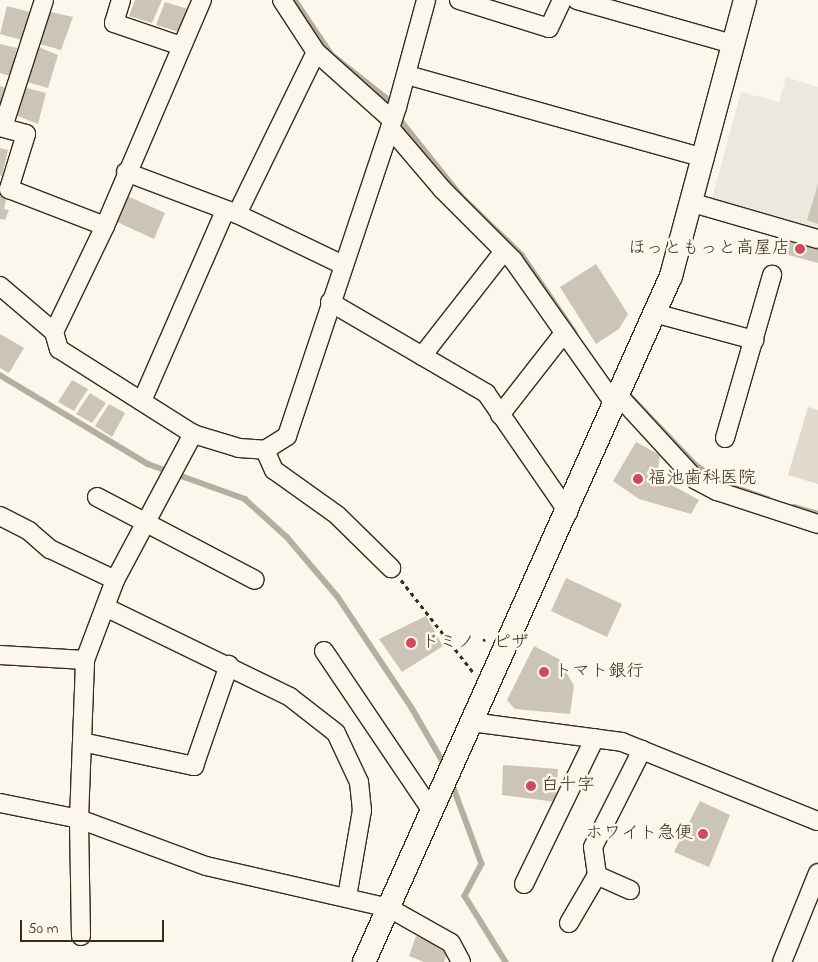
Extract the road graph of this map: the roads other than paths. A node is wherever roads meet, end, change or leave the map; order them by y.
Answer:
1 (44, 0) edge
2 (121, 0) edge
3 (202, 0) edge
4 (282, 0) edge
5 (426, 0) edge
6 (459, 0) edge
7 (562, 0) edge
8 (577, 0) edge
9 (745, 0) edge
10 (734, 44) junction
11 (181, 46) junction
12 (316, 52) junction
13 (407, 75) junction
14 (393, 117) junction
15 (1, 127) edge
16 (705, 158) junction
17 (126, 172) junction
18 (693, 203) junction
19 (231, 212) junction
20 (105, 226) junction
21 (818, 238) edge
22 (504, 251) junction
23 (343, 265) junction
24 (772, 275) dead end
25 (0, 286) edge
26 (330, 302) junction
27 (654, 313) junction
28 (54, 332) junction
29 (564, 333) junction
30 (754, 340) junction
31 (422, 356) junction
32 (618, 393) junction
33 (142, 401) junction
34 (500, 415) junction
35 (192, 434) junction
36 (725, 438) dead end
37 (264, 450) junction
38 (98, 498) dead end
39 (568, 512) junction
40 (0, 516) edge
41 (146, 522) junction
42 (818, 524) edge
43 (391, 568) road end
44 (115, 580) junction
45 (255, 580) dead end
46 (105, 607) junction
47 (324, 651) dead end
48 (0, 655) edge
49 (85, 660) junction
50 (229, 665) junction
51 (471, 722) junction
52 (596, 738) junction
53 (82, 742) junction
54 (642, 750) junction
55 (0, 803) edge
56 (432, 811) junction
57 (79, 819) junction
58 (818, 821) edge
59 (818, 873) edge
60 (597, 875) junction
61 (524, 884) dead end
62 (630, 890) dead end
63 (347, 897) junction
64 (389, 908) junction
65 (569, 923) dead end
66 (81, 936) dead end
67 (364, 962) edge
68 (461, 962) edge
69 (782, 962) edge

1 - 15 street
2 - 11 street
3 - 11 street
4 - 12 street
5 - 13 street
6 - 7 street
8 - 10 street
9 - 10 street
10 - 16 street
11 - 17 street
12 - 14 street
12 - 19 street
13 - 14 street
13 - 16 street
14 - 22 street
14 - 23 street
15 - 20 street
16 - 18 street
17 - 19 street
17 - 20 street
18 - 21 street
18 - 27 street
19 - 23 street
19 - 33 street
20 - 28 street
22 - 29 street
22 - 31 street
23 - 26 street
24 - 30 street
25 - 28 street
26 - 31 street
26 - 37 street
27 - 30 street
27 - 32 street
28 - 33 street
29 - 32 street
29 - 34 street
30 - 36 street
31 - 34 street
32 - 39 street
32 - 42 street
33 - 35 street
34 - 39 street
35 - 37 street
35 - 41 street
37 - 43 street
38 - 41 street
39 - 51 street
40 - 44 street
41 - 44 street
41 - 45 street
44 - 46 street
46 - 49 street
46 - 50 street
47 - 56 street
48 - 49 street
49 - 53 street
50 - 53 street
50 - 63 street
51 - 52 street
51 - 56 street
52 - 54 street
52 - 61 street
53 - 57 street
54 - 58 street
54 - 60 street
55 - 57 street
56 - 64 street
57 - 63 street
57 - 66 street
59 - 69 street
60 - 62 street
60 - 65 street
63 - 64 street
64 - 67 street
64 - 68 street

